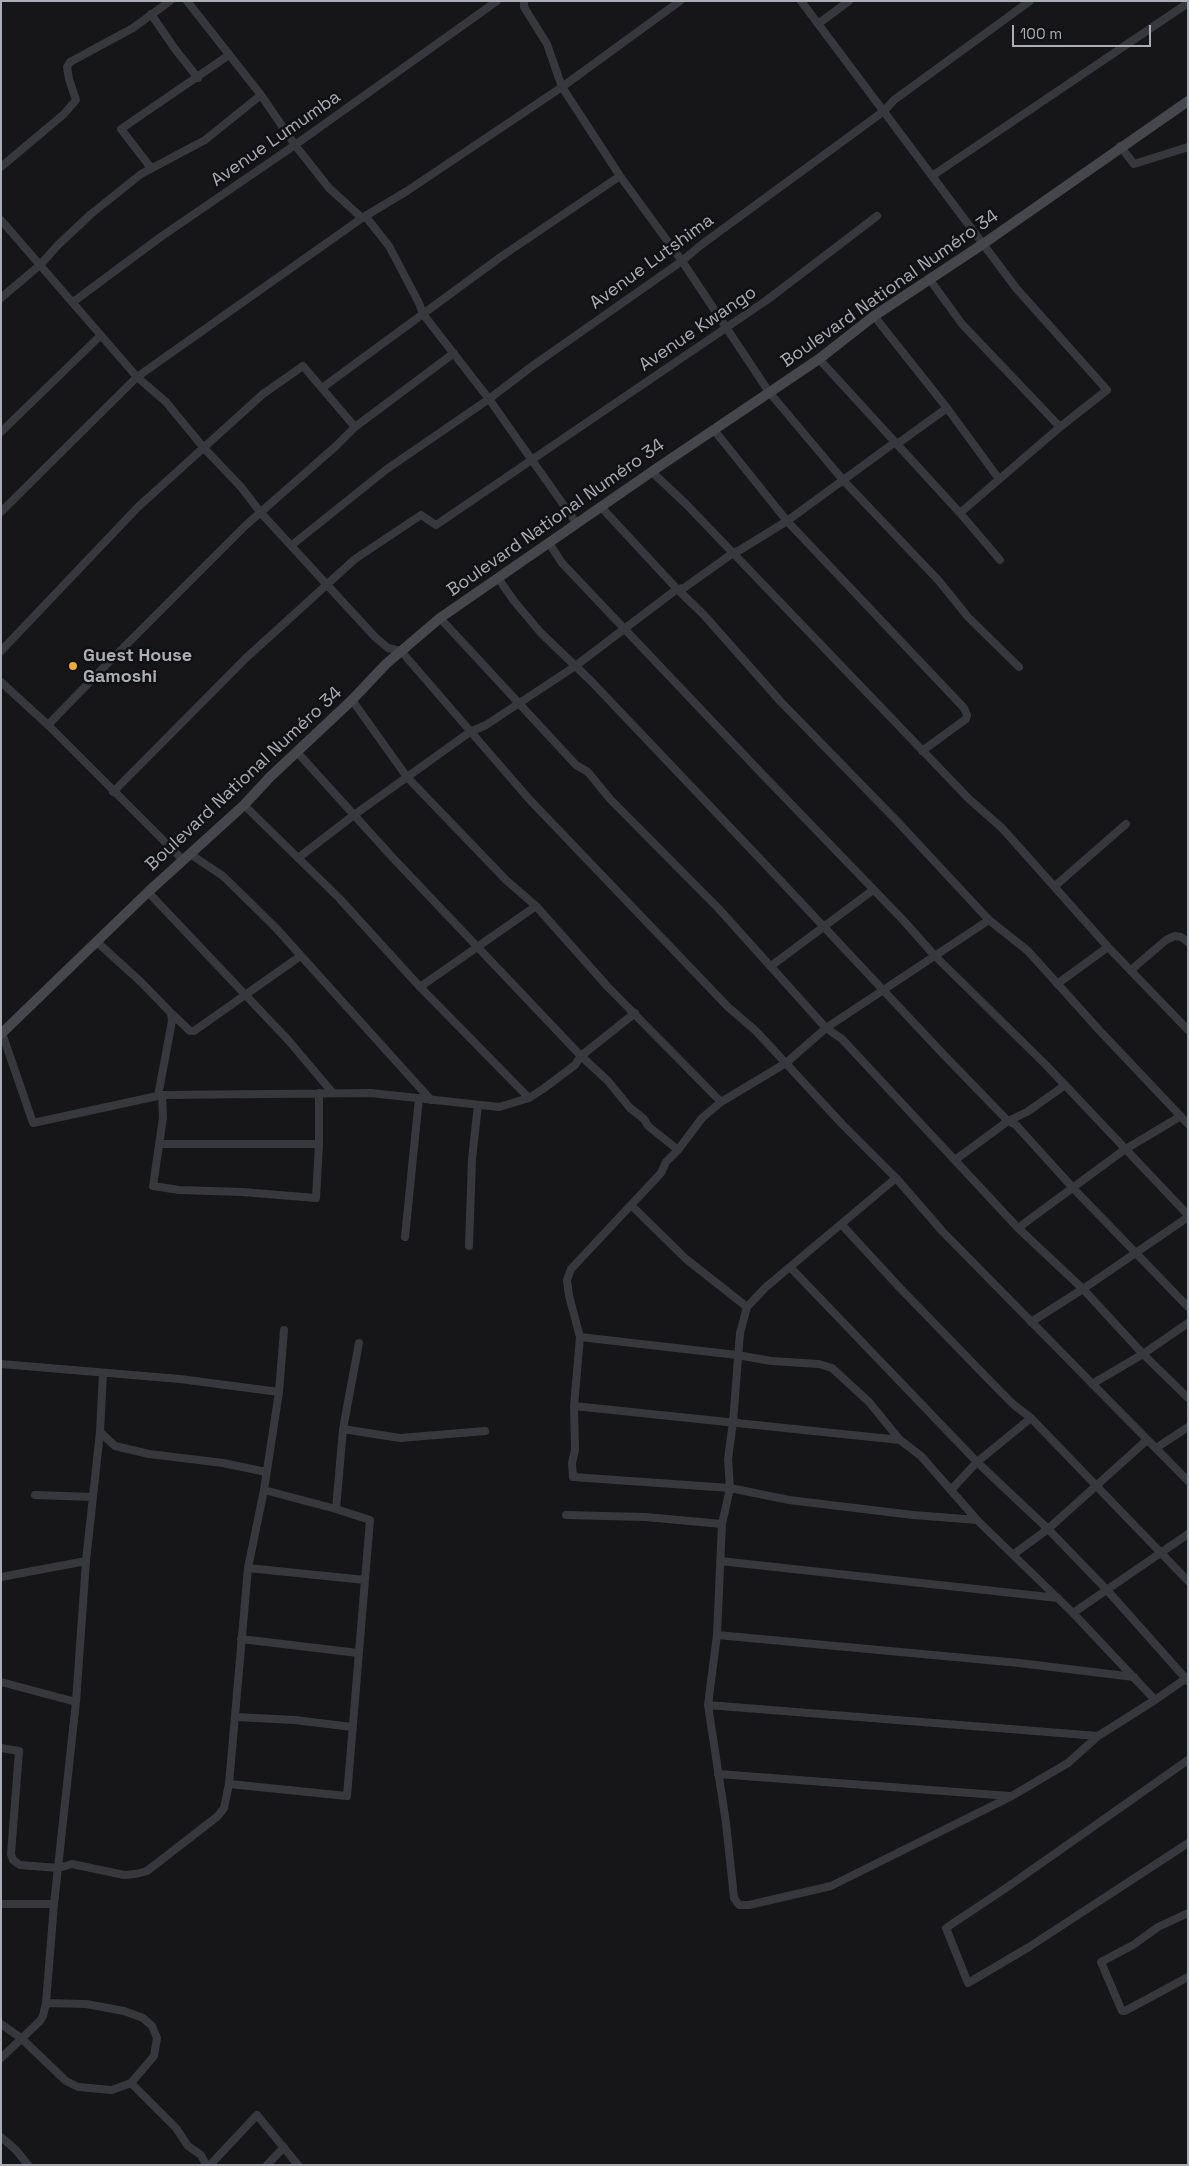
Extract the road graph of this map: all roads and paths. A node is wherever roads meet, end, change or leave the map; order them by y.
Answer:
1 (170, 1) edge
2 (187, 1) edge
3 (496, 1) edge
4 (524, 1) edge
5 (680, 1) edge
6 (801, 1) edge
7 (850, 1) edge
8 (1030, 1) edge
9 (1188, 3) edge
10 (151, 14) junction
11 (818, 24) junction
12 (229, 55) junction
13 (198, 78) junction
14 (562, 87) junction
15 (261, 95) junction
16 (1188, 101) edge
17 (884, 111) junction
18 (295, 145) junction
19 (1120, 146) junction
20 (1188, 147) edge
21 (1, 168) edge
22 (152, 168) junction
23 (620, 176) junction
24 (932, 176) junction
25 (877, 216) dead end
26 (364, 218) junction
27 (1, 220) edge
28 (983, 244) junction
29 (682, 261) junction
30 (41, 264) junction
31 (930, 280) junction
32 (1, 298) edge
33 (73, 302) junction
34 (423, 314) junction
35 (874, 316) junction
36 (727, 328) junction
37 (101, 335) junction
38 (454, 353) junction
39 (819, 360) junction
40 (137, 377) junction
41 (322, 388) junction
42 (769, 392) junction
43 (489, 399) junction
44 (947, 408) junction
45 (355, 427) junction
46 (1060, 428) junction
47 (714, 430) junction
48 (1, 432) edge
49 (894, 443) junction
50 (203, 447) junction
51 (531, 460) junction
52 (652, 472) junction
53 (999, 479) junction
54 (843, 480) junction
55 (601, 507) junction
56 (1, 512) edge
57 (262, 513) junction
58 (960, 513) junction
59 (786, 521) junction
60 (577, 524) junction
61 (550, 543) junction
62 (292, 546) junction
63 (733, 553) junction
64 (1000, 560) dead end
65 (498, 578) junction
66 (328, 585) junction
67 (677, 589) junction
68 (440, 618) junction
69 (624, 629) junction
70 (1, 651) edge
71 (401, 651) junction
72 (574, 666) junction
73 (1019, 667) dead end
74 (1, 682) edge
75 (352, 700) junction
76 (519, 702) junction
77 (48, 725) junction
78 (470, 732) junction
79 (297, 752) junction
80 (922, 752) junction
81 (407, 777) junction
82 (113, 792) junction
83 (244, 805) junction
84 (354, 815) junction
85 (1126, 824) dead end
86 (186, 857) junction
87 (298, 858) junction
88 (1055, 886) junction
89 (873, 890) junction
90 (148, 892) junction
91 (536, 906) junction
92 (989, 920) junction
93 (824, 927) junction
94 (97, 942) junction
95 (1188, 942) edge
96 (477, 946) junction
97 (1108, 947) junction
98 (935, 956) junction
99 (300, 957) junction
100 (771, 966) junction
101 (1131, 970) junction
102 (1057, 984) junction
103 (420, 987) junction
104 (883, 991) junction
105 (244, 995) junction
106 (171, 1013) junction
107 (634, 1013) junction
108 (826, 1028) junction
109 (1188, 1030) edge
110 (2, 1034) edge
111 (581, 1056) junction
112 (786, 1063) junction
113 (1064, 1086) junction
114 (332, 1092) junction
115 (319, 1093) junction
116 (160, 1096) junction
117 (419, 1098) junction
118 (529, 1098) junction
119 (431, 1100) junction
120 (721, 1102) junction
121 (478, 1105) junction
122 (1181, 1116) junction
123 (1008, 1121) junction
124 (1188, 1124) edge
125 (160, 1144) junction
126 (319, 1144) junction
127 (678, 1150) junction
128 (1124, 1150) junction
129 (955, 1160) junction
130 (896, 1178) junction
131 (1073, 1188) junction
132 (631, 1205) junction
133 (1188, 1216) edge
134 (842, 1225) junction
135 (1018, 1228) junction
136 (405, 1237) dead end
137 (468, 1246) dead end
138 (1134, 1253) junction
139 (790, 1267) junction
140 (1083, 1289) junction
141 (747, 1307) junction
142 (1188, 1307) edge
143 (1030, 1322) junction
144 (1188, 1324) edge
145 (284, 1330) dead end
146 (580, 1337) junction
147 (359, 1343) dead end
148 (1143, 1354) junction
149 (738, 1355) junction
150 (1, 1364) edge
151 (103, 1373) junction
152 (1092, 1384) junction
153 (279, 1392) junction
154 (1188, 1398) edge
155 (574, 1406) junction
156 (1031, 1418) junction
157 (733, 1422) junction
158 (1188, 1427) edge
159 (343, 1429) junction
160 (485, 1431) dead end
161 (100, 1432) junction
162 (900, 1440) junction
163 (1147, 1440) junction
164 (1156, 1448) junction
165 (977, 1462) junction
166 (266, 1472) junction
167 (1188, 1481) edge
168 (1098, 1486) junction
169 (730, 1488) junction
170 (264, 1490) junction
171 (951, 1490) junction
172 (35, 1495) dead end
173 (93, 1497) junction
174 (336, 1509) junction
175 (566, 1515) dead end
176 (977, 1520) junction
177 (722, 1524) junction
178 (1048, 1529) junction
179 (1188, 1534) edge
180 (1160, 1552) junction
181 (1014, 1554) junction
182 (86, 1561) junction
183 (720, 1561) junction
184 (248, 1568) junction
185 (1, 1577) edge
186 (365, 1580) junction
187 (1188, 1581) edge
188 (1106, 1589) junction
189 (1058, 1598) junction
190 (1073, 1613) junction
191 (717, 1635) junction
192 (241, 1639) junction
193 (358, 1653) junction
194 (1134, 1677) junction
195 (1187, 1679) edge
196 (1, 1682) edge
197 (1155, 1700) junction
198 (76, 1702) junction
199 (708, 1705) junction
200 (235, 1717) junction
201 (352, 1727) junction
202 (1098, 1736) junction
203 (1, 1748) edge
204 (1188, 1760) edge
205 (718, 1774) junction
206 (228, 1784) junction
207 (1010, 1796) junction
208 (1188, 1843) edge
209 (59, 1868) junction
210 (1, 1904) edge
211 (54, 1904) junction
212 (1188, 1913) edge
213 (1188, 1977) edge
214 (46, 2003) junction
215 (1, 2024) edge
216 (21, 2038) junction
217 (1, 2058) edge
218 (131, 2083) junction
219 (1, 2137) edge
220 (284, 2147) junction
221 (28, 2165) edge
222 (206, 2165) edge
223 (210, 2165) edge
224 (267, 2165) edge
225 (298, 2165) edge

1 - 10 street
2 - 12 street
3 - 18 street, Avenue Lumumba
4 - 14 street
5 - 14 street
6 - 11 street
7 - 11 street
8 - 17 street, Avenue Lutshima
9 - 24 street
10 - 13 street
10 - 21 street
11 - 17 street
12 - 13 street
12 - 15 street
13 - 22 street
14 - 23 street
14 - 26 street
15 - 18 street
15 - 22 street
16 - 19 main road, Boulevard National Numéro 34
17 - 24 street
17 - 29 street, Avenue Lutshima
18 - 26 street
18 - 33 street, Avenue Lumumba
19 - 20 street
19 - 28 main road, Boulevard National Numéro 34
22 - 30 street
23 - 29 street
23 - 34 street
24 - 28 street
25 - 36 street, Avenue Kwango
26 - 34 street
26 - 40 street
27 - 30 street
28 - 31 main road, Boulevard National Numéro 34
28 - 46 street
29 - 36 street
29 - 43 street, Avenue Lutshima
30 - 32 street
30 - 33 street
31 - 35 main road, Boulevard National Numéro 34
31 - 46 street
33 - 37 street
34 - 38 street
34 - 41 street
35 - 39 main road, Boulevard National Numéro 34
35 - 44 street
36 - 42 street
36 - 51 street, Avenue Kwango
37 - 40 street
37 - 48 street
38 - 43 street
38 - 45 street
39 - 42 main road, Boulevard National Numéro 34
39 - 49 street
40 - 50 street
40 - 56 street
41 - 45 street
41 - 50 street
42 - 47 main road, Boulevard National Numéro 34
42 - 54 street
43 - 51 street
43 - 62 street, Avenue Lutshima
44 - 49 street
44 - 53 street
45 - 57 street
46 - 53 street
47 - 52 main road, Boulevard National Numéro 34
47 - 59 street
49 - 54 street
49 - 58 street
50 - 57 street
50 - 70 street
51 - 60 street
51 - 66 street, Avenue Kwango
52 - 55 main road, Boulevard National Numéro 34
52 - 63 street
53 - 58 street
54 - 59 street
54 - 73 street
55 - 60 main road, Boulevard National Numéro 34
55 - 67 street
57 - 62 street
57 - 77 street
58 - 64 street
59 - 63 street
59 - 80 street
60 - 61 main road, Boulevard National Numéro 34
61 - 65 main road, Boulevard National Numéro 34
61 - 69 street
62 - 66 street
63 - 67 street
63 - 80 street
65 - 68 main road, Boulevard National Numéro 34
65 - 72 street
66 - 71 street
66 - 82 street
67 - 69 street
67 - 92 street
68 - 71 main road, Boulevard National Numéro 34
68 - 76 street
69 - 72 street
69 - 89 street
71 - 75 main road, Boulevard National Numéro 34
71 - 78 street
72 - 76 street
72 - 93 street
74 - 77 street
75 - 79 main road, Boulevard National Numéro 34
75 - 81 street
76 - 78 street
76 - 100 street
77 - 82 street
78 - 81 street
78 - 112 street
79 - 83 main road, Boulevard National Numéro 34
79 - 84 street
80 - 88 street
81 - 84 street
81 - 91 street
82 - 86 street
83 - 86 main road, Boulevard National Numéro 34
83 - 87 street
84 - 87 street
84 - 96 street
85 - 88 street
86 - 90 main road, Boulevard National Numéro 34
86 - 99 street
87 - 103 street
88 - 97 street
89 - 93 street
89 - 98 street
90 - 94 main road, Boulevard National Numéro 34
90 - 105 street
91 - 96 street
91 - 107 street
92 - 98 street
92 - 102 street
93 - 100 street
93 - 104 street
94 - 106 street
94 - 110 main road, Boulevard National Numéro 34
95 - 101 street
96 - 103 street
96 - 111 street
97 - 101 street
97 - 102 street
98 - 104 street
98 - 113 street
99 - 105 street
99 - 119 street
100 - 108 street
101 - 109 street
102 - 122 street
103 - 118 street
104 - 108 street
104 - 123 street
105 - 106 street
105 - 114 street
106 - 116 street
107 - 111 street
107 - 120 street
108 - 112 street
108 - 129 street
110 - 116 street
111 - 118 street
111 - 127 street
112 - 120 street
112 - 130 street
113 - 123 street
113 - 128 street
114 - 115 street
114 - 117 street
115 - 116 street
115 - 126 street
116 - 125 street
117 - 119 street
117 - 136 street
118 - 121 street
119 - 121 street
120 - 127 street
121 - 137 street
122 - 124 street
122 - 128 street
123 - 129 street
123 - 131 street
125 - 126 street
125 - 126 street
127 - 132 street
128 - 131 street
128 - 133 street
129 - 135 street
130 - 134 street
130 - 143 street
131 - 135 street
131 - 138 street
132 - 141 street
132 - 146 street
133 - 138 street
134 - 139 street
134 - 156 street
135 - 140 street
138 - 140 street
138 - 142 street
139 - 141 street
139 - 165 street
140 - 143 street
140 - 148 street
141 - 149 street
143 - 152 street
144 - 148 street
145 - 153 street
146 - 149 street
146 - 155 street
147 - 159 street
148 - 152 street
148 - 154 street
149 - 157 street
149 - 162 street
150 - 151 street
151 - 153 street
151 - 161 street
152 - 163 street
153 - 166 street
155 - 157 street
155 - 169 street
156 - 165 street
156 - 168 street
157 - 162 street
157 - 169 street
158 - 164 street
159 - 160 street
159 - 174 street
161 - 166 street
161 - 173 street
162 - 171 street
163 - 164 street
163 - 168 street
164 - 167 street
165 - 171 street
165 - 178 street
166 - 170 street
168 - 178 street
168 - 180 street
169 - 176 street
169 - 177 street
170 - 174 street
170 - 184 street
171 - 176 street
172 - 173 street
173 - 182 street
174 - 186 street
175 - 177 street
176 - 181 street
177 - 183 street
178 - 181 street
178 - 188 street
179 - 180 street
180 - 187 street
180 - 188 street
181 - 189 street
182 - 185 street
182 - 198 street
183 - 189 street
183 - 191 street
184 - 186 street
184 - 192 street
186 - 193 street
188 - 190 street
188 - 195 street
189 - 190 street
190 - 194 street
191 - 194 street
191 - 199 street
192 - 193 street
192 - 200 street
193 - 201 street
194 - 197 street
195 - 197 street
196 - 198 street
197 - 202 street
198 - 209 street
199 - 202 street
199 - 205 street
200 - 201 street
200 - 206 street
201 - 206 street
202 - 207 street
203 - 209 street
204 - 208 street
205 - 207 street
205 - 207 street
206 - 209 street
209 - 211 street
210 - 211 street
211 - 214 street
212 - 213 street
214 - 216 street
214 - 218 street
215 - 216 street
216 - 217 street
216 - 218 street
218 - 222 street
219 - 221 street
220 - 223 street
220 - 224 street
220 - 225 street

